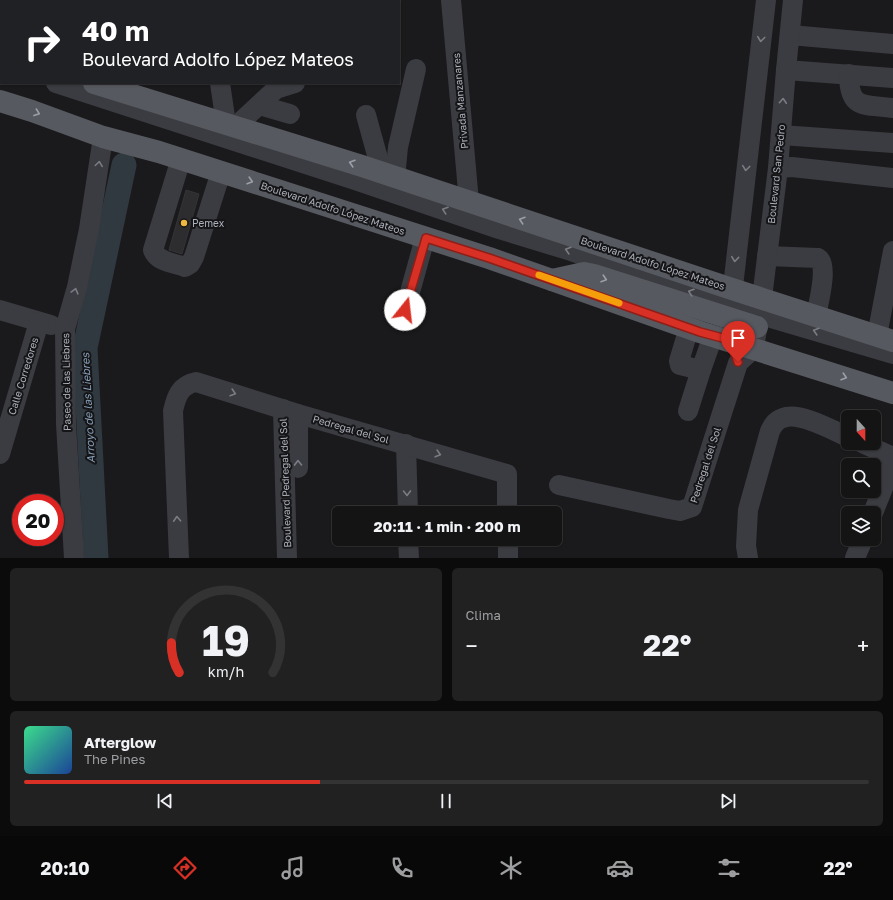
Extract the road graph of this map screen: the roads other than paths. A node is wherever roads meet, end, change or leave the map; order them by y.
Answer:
1 (451, 0) edge
2 (766, 0) edge
3 (793, 0) edge
4 (790, 35) junction
5 (893, 44) edge
6 (416, 69) dead end
7 (786, 70) junction
8 (849, 74) junction
9 (893, 78) edge
10 (59, 84) edge
11 (220, 84) edge
12 (288, 84) edge
13 (101, 85) edge
14 (275, 86) edge
15 (0, 101) edge
16 (259, 105) junction
17 (893, 108) edge
18 (290, 114) dead end
19 (366, 115) dead end
20 (230, 126) junction
21 (781, 135) junction
22 (103, 137) junction
23 (893, 143) edge
24 (182, 159) junction
25 (778, 168) junction
26 (221, 172) junction
27 (389, 175) junction
28 (893, 178) edge
29 (469, 202) junction
30 (426, 238) junction
31 (893, 251) edge
32 (767, 256) junction
33 (552, 280) junction
34 (731, 305) junction
35 (0, 310) edge
36 (405, 310) dead end
37 (760, 313) junction
38 (816, 316) junction
39 (40, 322) junction
40 (689, 328) junction
41 (65, 329) junction
42 (721, 338) junction
43 (885, 338) edge
44 (754, 348) junction
45 (893, 354) edge
46 (738, 362) junction
47 (701, 370) junction
48 (893, 393) edge
49 (688, 411) dead end
50 (291, 412) junction
51 (841, 434) edge
52 (406, 444) junction
53 (879, 450) edge
54 (0, 454) edge
55 (893, 456) edge
56 (893, 463) edge
57 (559, 485) dead end
58 (408, 506) edge
59 (507, 506) edge
60 (876, 506) edge
61 (408, 546) edge
62 (508, 546) edge
63 (860, 546) edge
64 (74, 558) edge
65 (179, 558) edge
66 (287, 558) edge
67 (299, 558) edge
68 (409, 558) edge
69 (508, 558) edge
70 (748, 558) edge
71 (855, 558) edge

1 - 29 street, Privada Manzanares
2 -> 34 street
3 - 4 street, Boulevard San Pedro
4 - 5 street
4 - 7 street, Boulevard San Pedro
6 - 27 street
7 - 8 street
21 -> 7 street, Boulevard San Pedro
8 - 9 street
8 - 17 street
34 -> 10 street
11 - 20 street
12 - 14 street
13 - 20 main road, Boulevard Adolfo López Mateos
14 - 16 street
15 -> 22 main road, Boulevard Adolfo López Mateos
16 - 18 street
16 - 20 street
19 - 27 street
27 -> 20 main road, Boulevard Adolfo López Mateos
21 - 23 street
21 - 25 street, Boulevard San Pedro
22 - 24 main road, Boulevard Adolfo López Mateos
41 -> 22 street, Paseo de las Liebres
24 - 26 main road, Boulevard Adolfo López Mateos
24 - 26 street
25 - 28 street
25 - 32 street, Boulevard San Pedro
26 -> 30 main road, Boulevard Adolfo López Mateos
27 - 29 main road, Boulevard Adolfo López Mateos
34 -> 29 main road, Boulevard Adolfo López Mateos
30 - 33 main road, Boulevard Adolfo López Mateos
30 - 36 street
31 - 43 street
32 - 37 street, Boulevard San Pedro
32 - 38 street
33 -> 34 main road
33 - 40 main road, Boulevard Adolfo López Mateos
34 - 37 main road, Boulevard Adolfo López Mateos
34 - 37 main road
34 - 42 street
35 - 39 street
37 - 38 main road, Boulevard Adolfo López Mateos
37 - 44 street, Boulevard San Pedro
45 -> 37 street
38 - 43 main road, Boulevard Adolfo López Mateos
39 - 41 street
39 - 54 street, Calle Corredores
40 - 42 main road, Boulevard Adolfo López Mateos
40 - 47 street
41 - 64 street, Paseo de las Liebres
42 - 44 main road, Boulevard Adolfo López Mateos
42 - 46 street
42 - 47 street
44 - 46 street
44 -> 48 main road, Boulevard Adolfo López Mateos
46 - 57 street, Pedregal del Sol
47 - 49 street
50 - 52 street, Pedregal del Sol
65 -> 50 street, Pedregal del Sol
50 - 66 street, Boulevard Pedregal del Sol
67 -> 50 street, Boulevard Pedregal del Sol
51 - 70 street
52 -> 58 street
52 -> 59 street, Pedregal del Sol
53 - 55 street
56 - 60 street
61 - 68 street
62 - 69 street
63 - 71 street

